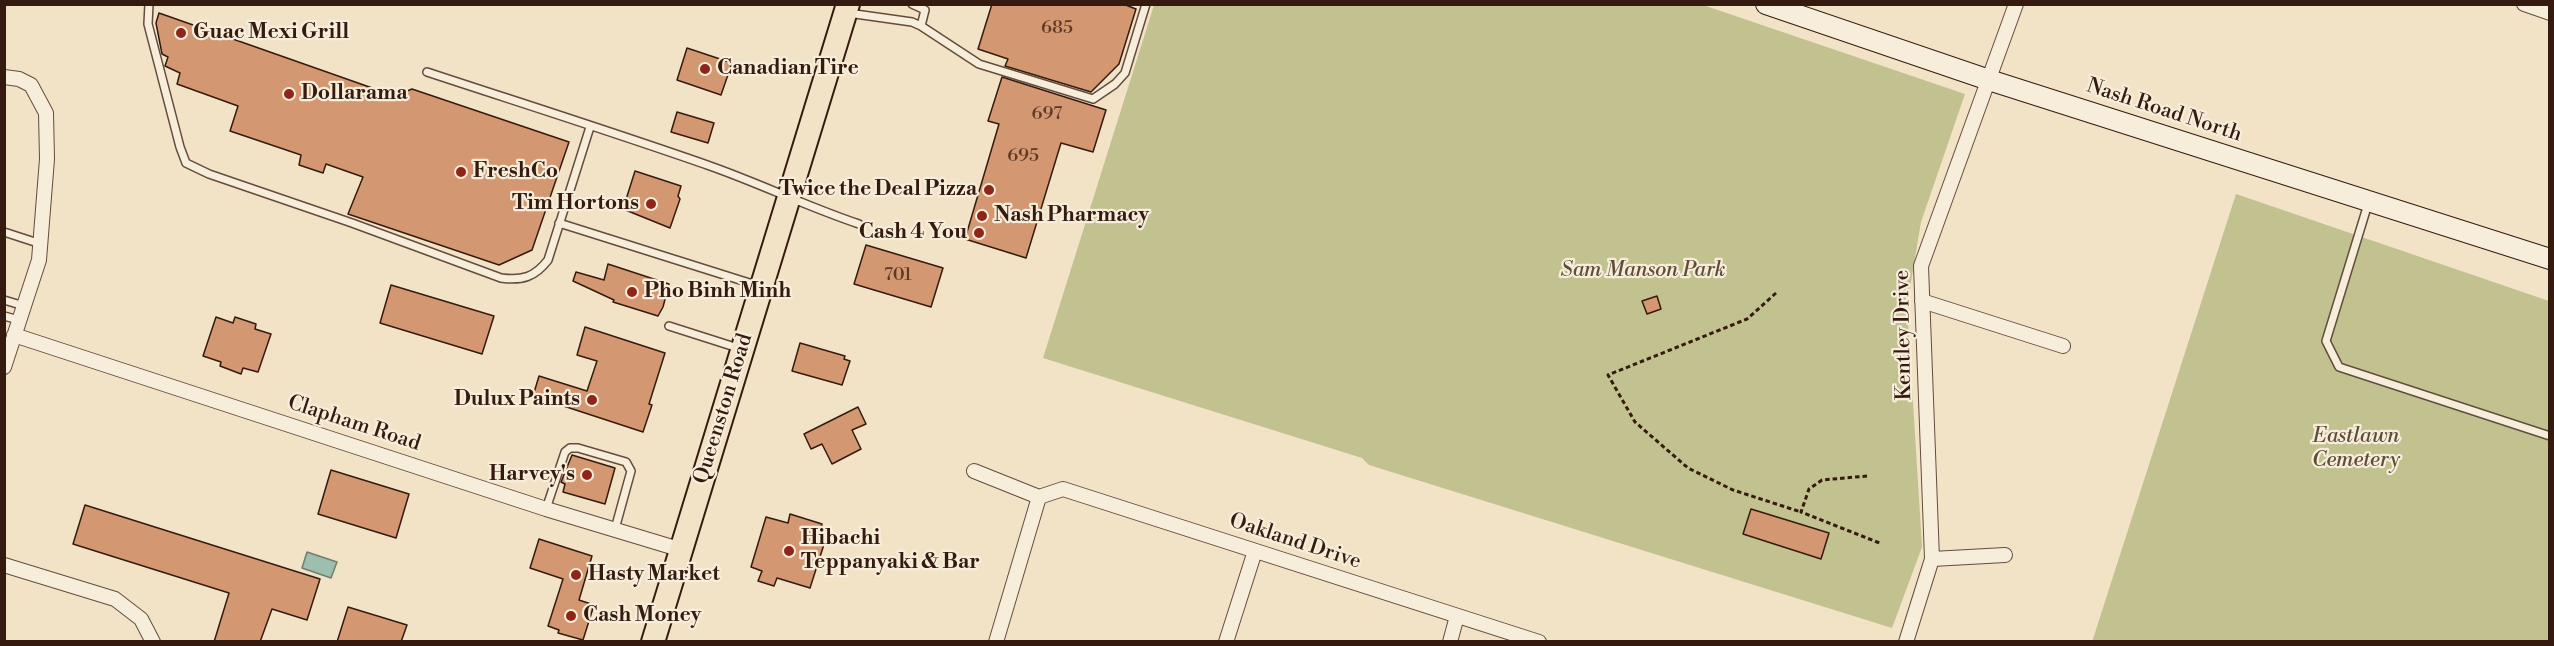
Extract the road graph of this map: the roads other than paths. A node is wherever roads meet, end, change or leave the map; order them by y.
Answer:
1 (149, 4) edge
2 (912, 4) edge
3 (1146, 4) edge
4 (1766, 4) edge
5 (2016, 4) edge
6 (2524, 4) edge
7 (847, 9) edge
8 (2550, 13) edge
9 (921, 26) junction
10 (427, 72) dead end
11 (4, 77) edge
12 (1989, 80) junction
13 (591, 127) junction
14 (789, 196) junction
15 (2369, 202) junction
16 (559, 223) junction
17 (859, 224) dead end
18 (4, 232) edge
19 (41, 244) junction
20 (2550, 259) edge
21 (762, 287) junction
22 (4, 300) edge
23 (1922, 301) junction
24 (24, 306) junction
25 (4, 316) edge
26 (19, 320) junction
27 (669, 326) dead end
28 (14, 335) junction
29 (2063, 346) dead end
30 (742, 349) junction
31 (4, 367) edge
32 (2550, 436) edge
33 (974, 471) dead end
34 (1039, 497) junction
35 (546, 509) junction
36 (615, 529) junction
37 (682, 550) junction
38 (1256, 551) junction
39 (2005, 555) dead end
40 (1932, 559) junction
41 (4, 565) edge
42 (1457, 616) junction
43 (153, 642) edge
44 (653, 642) edge
45 (996, 642) edge
46 (1226, 642) edge
47 (1450, 642) edge
48 (1539, 642) edge
49 (1906, 642) edge

1 - 16 lane
2 - 9 lane
3 - 9 lane
4 - 12 main road, Nash Road North
5 - 12 street, Kentley Drive
6 - 8 street
7 - 9 lane
7 - 14 main road, Queenston Road
10 - 13 lane
11 - 19 street
12 - 15 main road, Nash Road North
12 - 23 street, Kentley Drive
13 - 14 lane
13 - 16 lane
14 - 17 lane
14 - 21 main road, Queenston Road
15 - 20 main road, Nash Road North
15 - 32 lane
16 - 21 lane
18 - 19 lane
19 - 24 street
21 - 30 main road, Queenston Road
22 - 24 lane
23 - 29 street
23 - 40 street, Kentley Drive
24 - 26 street
25 - 26 lane
26 - 28 street
27 - 30 lane
28 - 31 street
28 - 35 street, Clapham Road
30 - 37 main road, Queenston Road
33 - 34 street
34 - 38 street, Oakland Drive
34 - 45 street
35 - 36 street, Clapham Road
35 - 36 lane
36 - 37 street, Clapham Road
37 - 44 main road, Queenston Road
38 - 42 street, Oakland Drive
38 - 46 street
39 - 40 street
40 - 49 street, Kentley Drive
41 - 43 street
42 - 47 street
42 - 48 street, Oakland Drive

